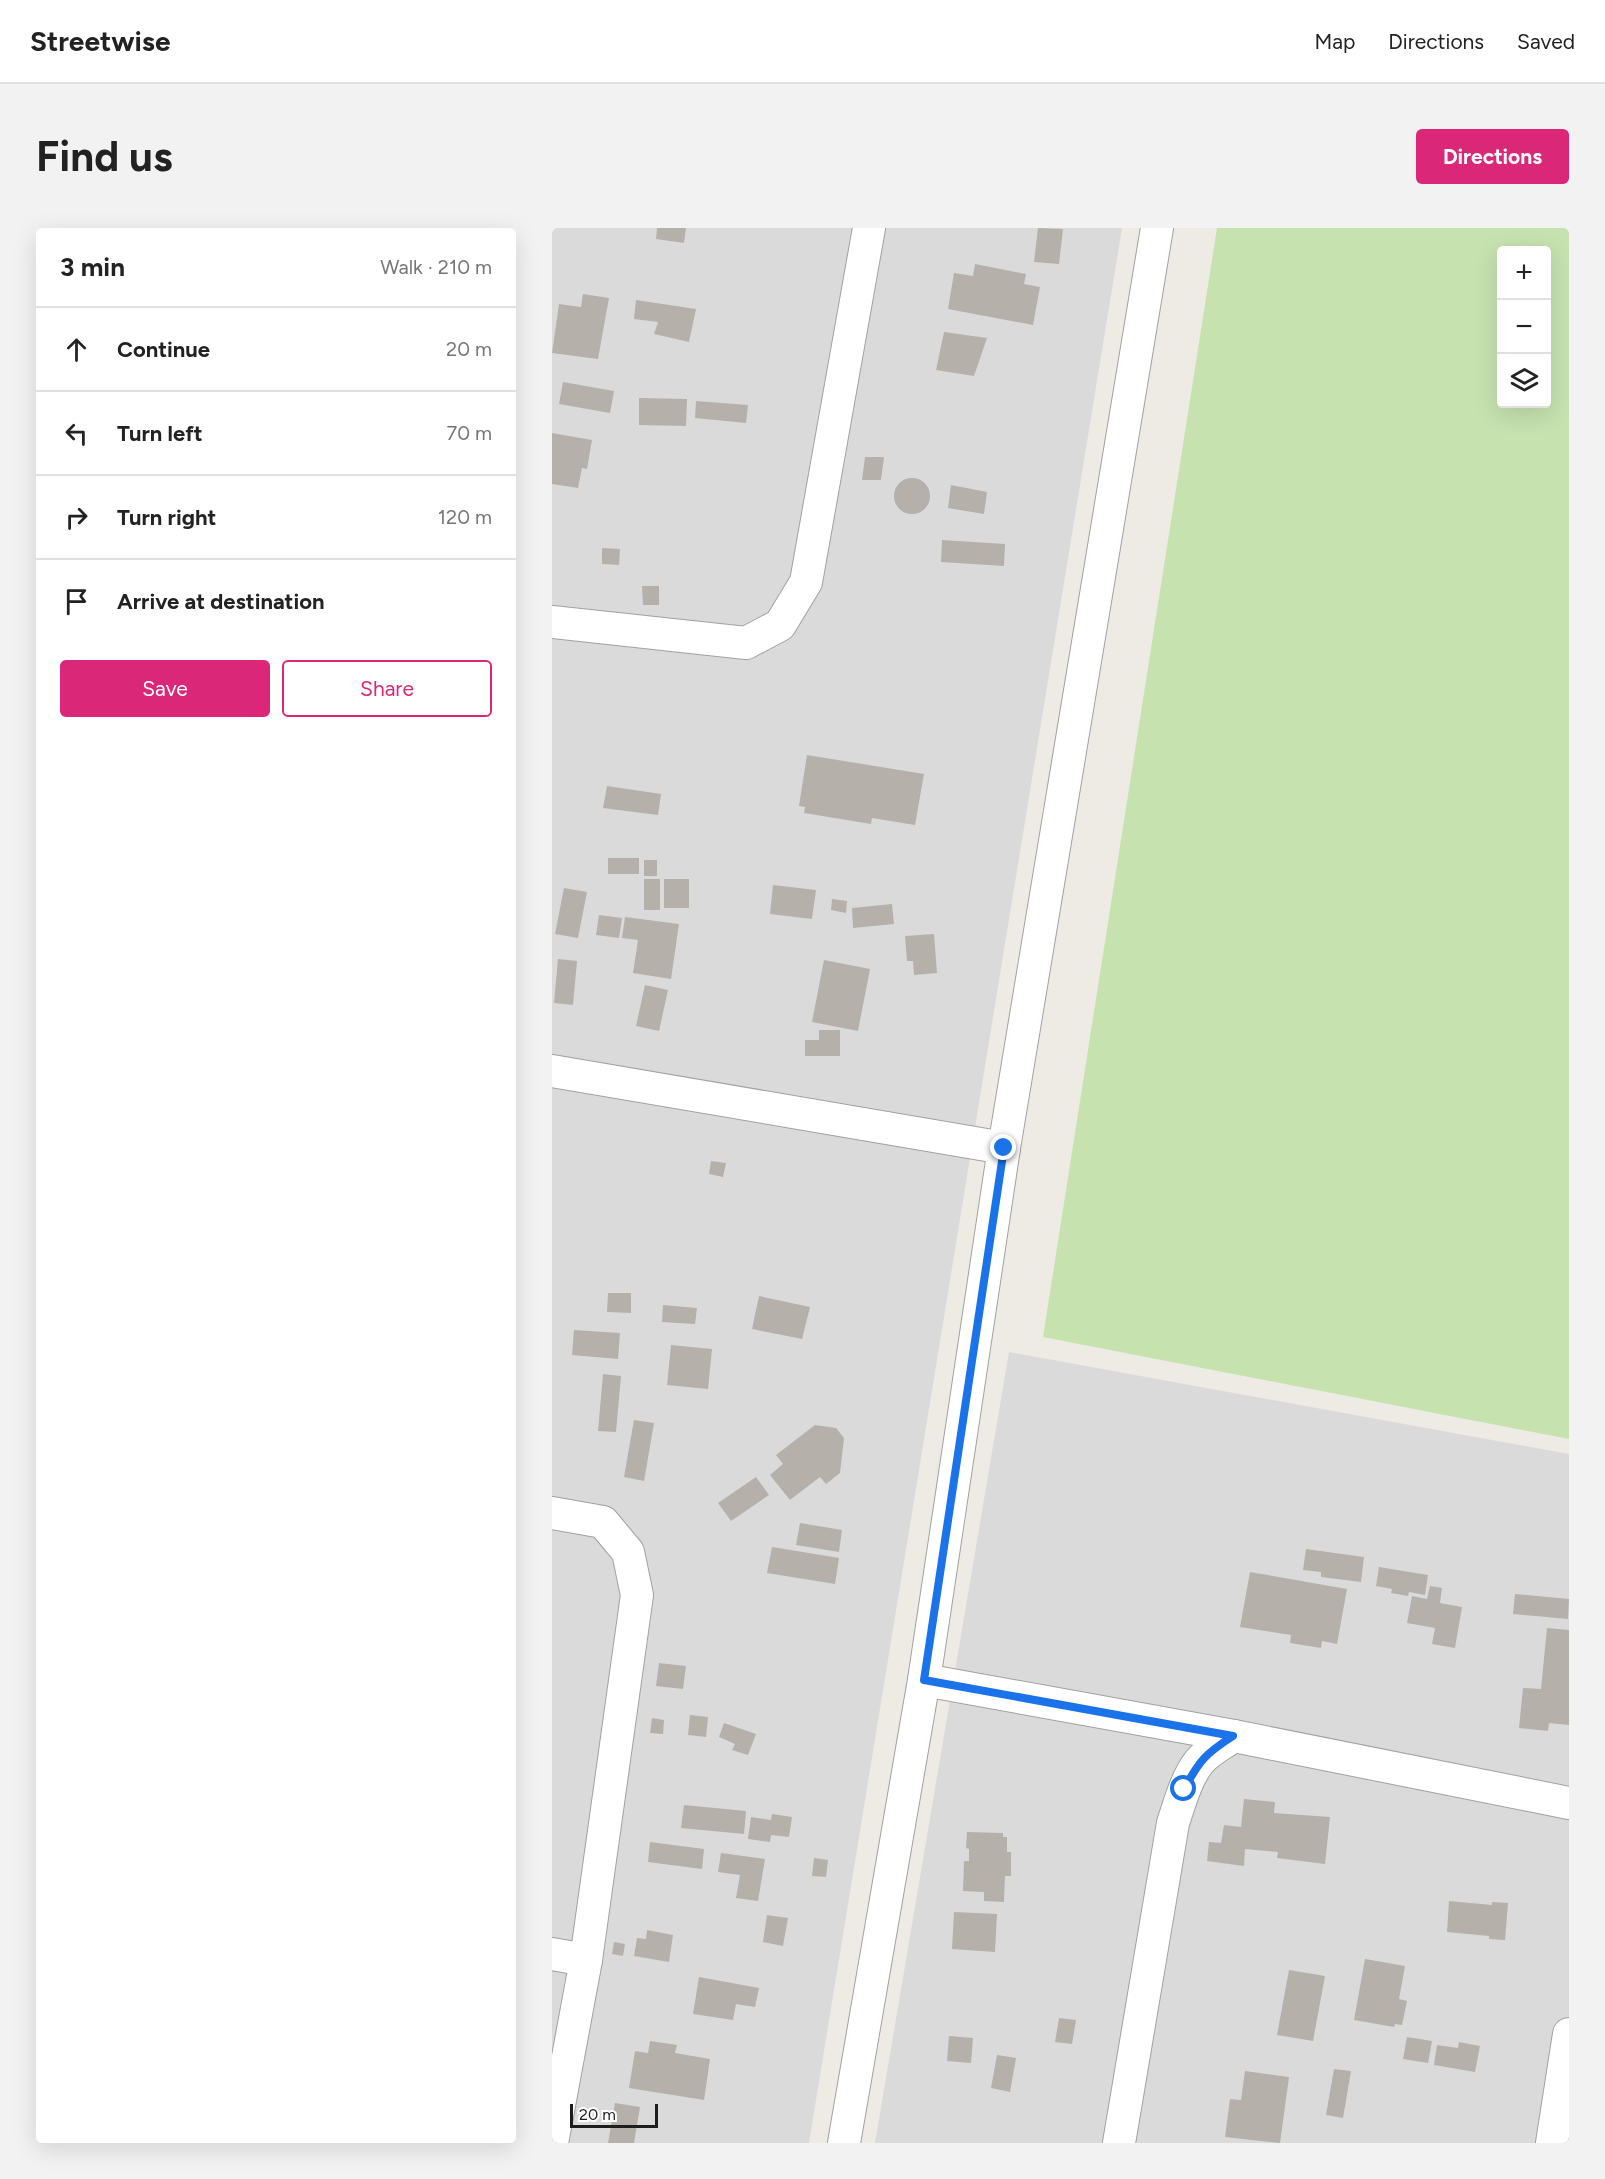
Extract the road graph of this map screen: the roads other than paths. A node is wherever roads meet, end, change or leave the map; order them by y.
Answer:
1 (869, 228) edge
2 (1157, 228) edge
3 (552, 622) edge
4 (552, 1071) edge
5 (1004, 1148) junction
6 (552, 1514) edge
7 (924, 1680) junction
8 (1233, 1736) junction
9 (1569, 1803) edge
10 (552, 1954) edge
11 (586, 1960) junction
12 (1569, 2034) edge
13 (552, 2143) edge
14 (844, 2143) edge
15 (1119, 2143) edge
16 (1552, 2143) edge

1 - 3 street
2 - 5 street
4 - 5 street
5 - 7 street
6 - 11 street
7 - 8 street
7 - 14 street
8 - 9 street
8 - 15 street
10 - 11 street
11 - 13 street
12 - 16 street

